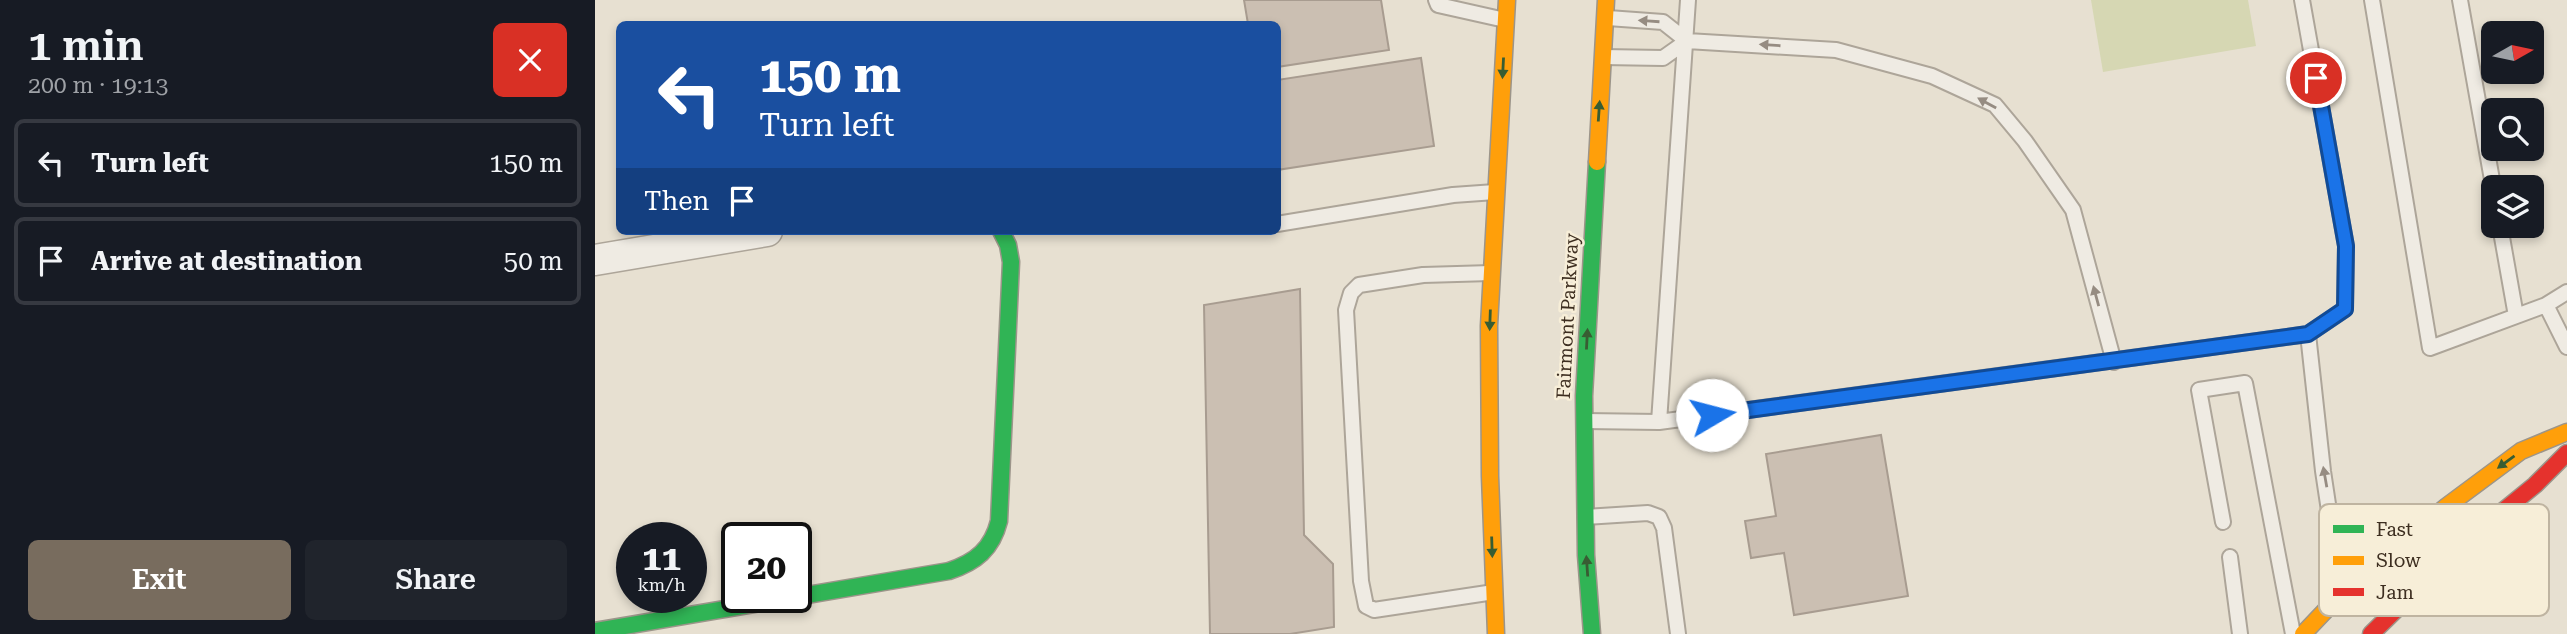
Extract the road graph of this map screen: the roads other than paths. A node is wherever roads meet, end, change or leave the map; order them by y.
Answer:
1 (1436, 0) edge
2 (1507, 0) edge
3 (1606, 0) edge
4 (1688, 0) edge
5 (2302, 0) edge
6 (2372, 0) edge
7 (2459, 0) edge
8 (1605, 18) junction
9 (1506, 20) junction
10 (1687, 41) junction
11 (1603, 57) junction
12 (2491, 175) edge
13 (1497, 192) junction
14 (1281, 223) edge
15 (743, 235) edge
16 (1003, 235) edge
17 (2502, 238) edge
18 (595, 260) edge
19 (1492, 273) junction
20 (2567, 292) edge
21 (2546, 305) junction
22 (2516, 316) junction
23 (2308, 334) junction
24 (2567, 347) edge
25 (2114, 362) junction
26 (1584, 421) junction
27 (1659, 422) junction
28 (2567, 432) edge
29 (2567, 453) edge
30 (2328, 504) edge
31 (2450, 504) edge
32 (2512, 504) edge
33 (1584, 517) junction
34 (2223, 522) dead end
35 (2230, 557) dead end
36 (1494, 592) junction
37 (2321, 616) edge
38 (2389, 616) edge
39 (595, 631) edge
40 (1496, 634) edge
41 (1592, 634) edge
42 (1678, 634) edge
43 (2240, 634) edge
44 (2293, 634) edge
45 (2304, 634) edge
46 (2371, 634) edge

1 - 9 lane
2 - 9 main road
3 - 8 main road, Fairmont Parkway
4 - 10 lane
5 - 23 lane
6 - 22 lane
7 - 12 lane
10 -> 8 lane
8 - 11 main road, Fairmont Parkway
9 -> 13 main road
10 - 11 lane
25 -> 10 lane
10 - 27 lane
26 -> 11 main road, Fairmont Parkway
13 - 14 lane
13 - 19 main road
15 - 18 street
16 - 39 main road
17 - 22 lane
19 -> 36 main road
19 - 36 lane
20 - 21 lane
21 - 22 lane
21 - 24 lane
23 - 25 lane
30 -> 23 lane
25 - 27 lane
26 - 27 lane
26 - 33 main road, Fairmont Parkway
28 -> 31 main road
29 - 32 main road
41 -> 33 main road, Fairmont Parkway
33 - 42 lane
34 - 44 lane
35 - 43 lane
36 - 40 main road
37 - 45 main road
38 - 46 main road

